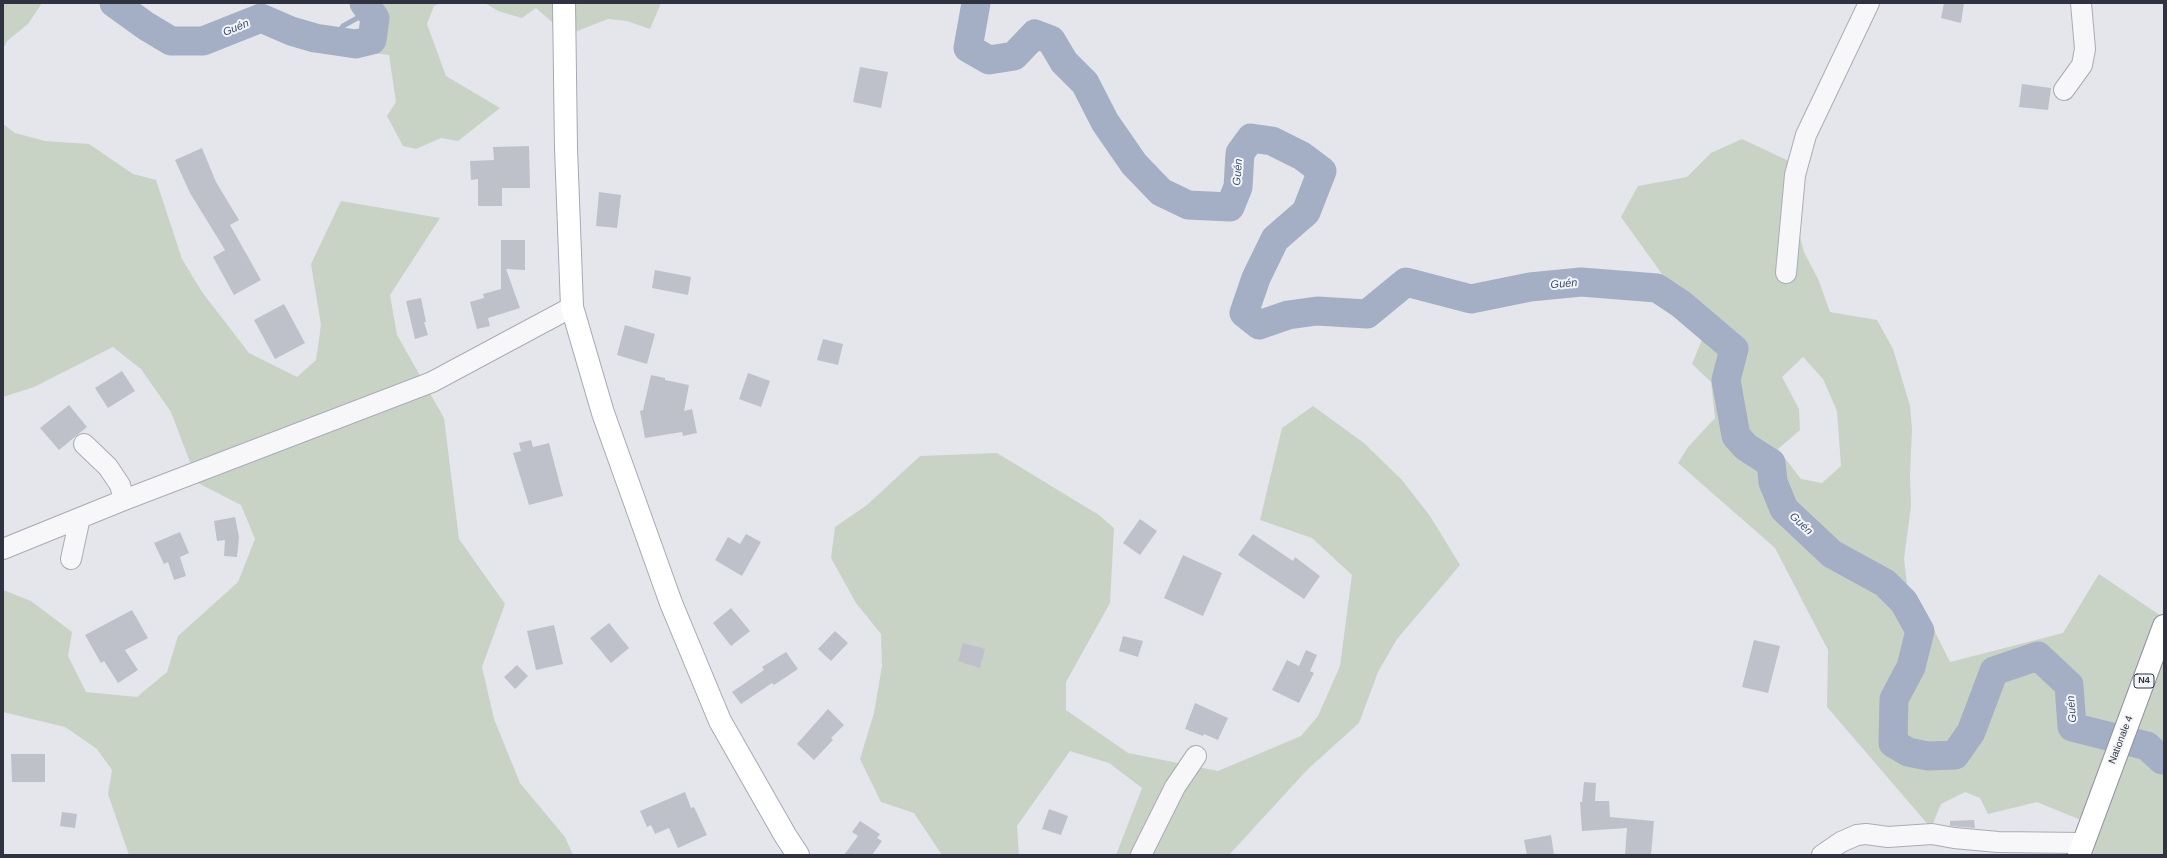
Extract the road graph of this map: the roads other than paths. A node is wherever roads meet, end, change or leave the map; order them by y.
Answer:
1 (564, 3) edge
2 (1869, 3) edge
3 (2081, 3) edge
4 (2064, 90) dead end
5 (1786, 273) dead end
6 (572, 307) junction
7 (84, 444) dead end
8 (124, 500) junction
9 (76, 520) junction
10 (3, 549) edge
11 (71, 559) dead end
12 (2164, 626) edge
13 (1196, 756) dead end
14 (2081, 849) edge
15 (798, 855) edge
16 (1141, 855) edge
17 (1822, 855) edge

1 - 6 main road
2 - 5 street
3 - 4 street
6 - 8 street
6 - 15 main road
7 - 8 street
8 - 9 street
9 - 10 street
9 - 11 street
12 - 14 main road, Nationale 4 / N4
13 - 16 street
14 - 17 street

